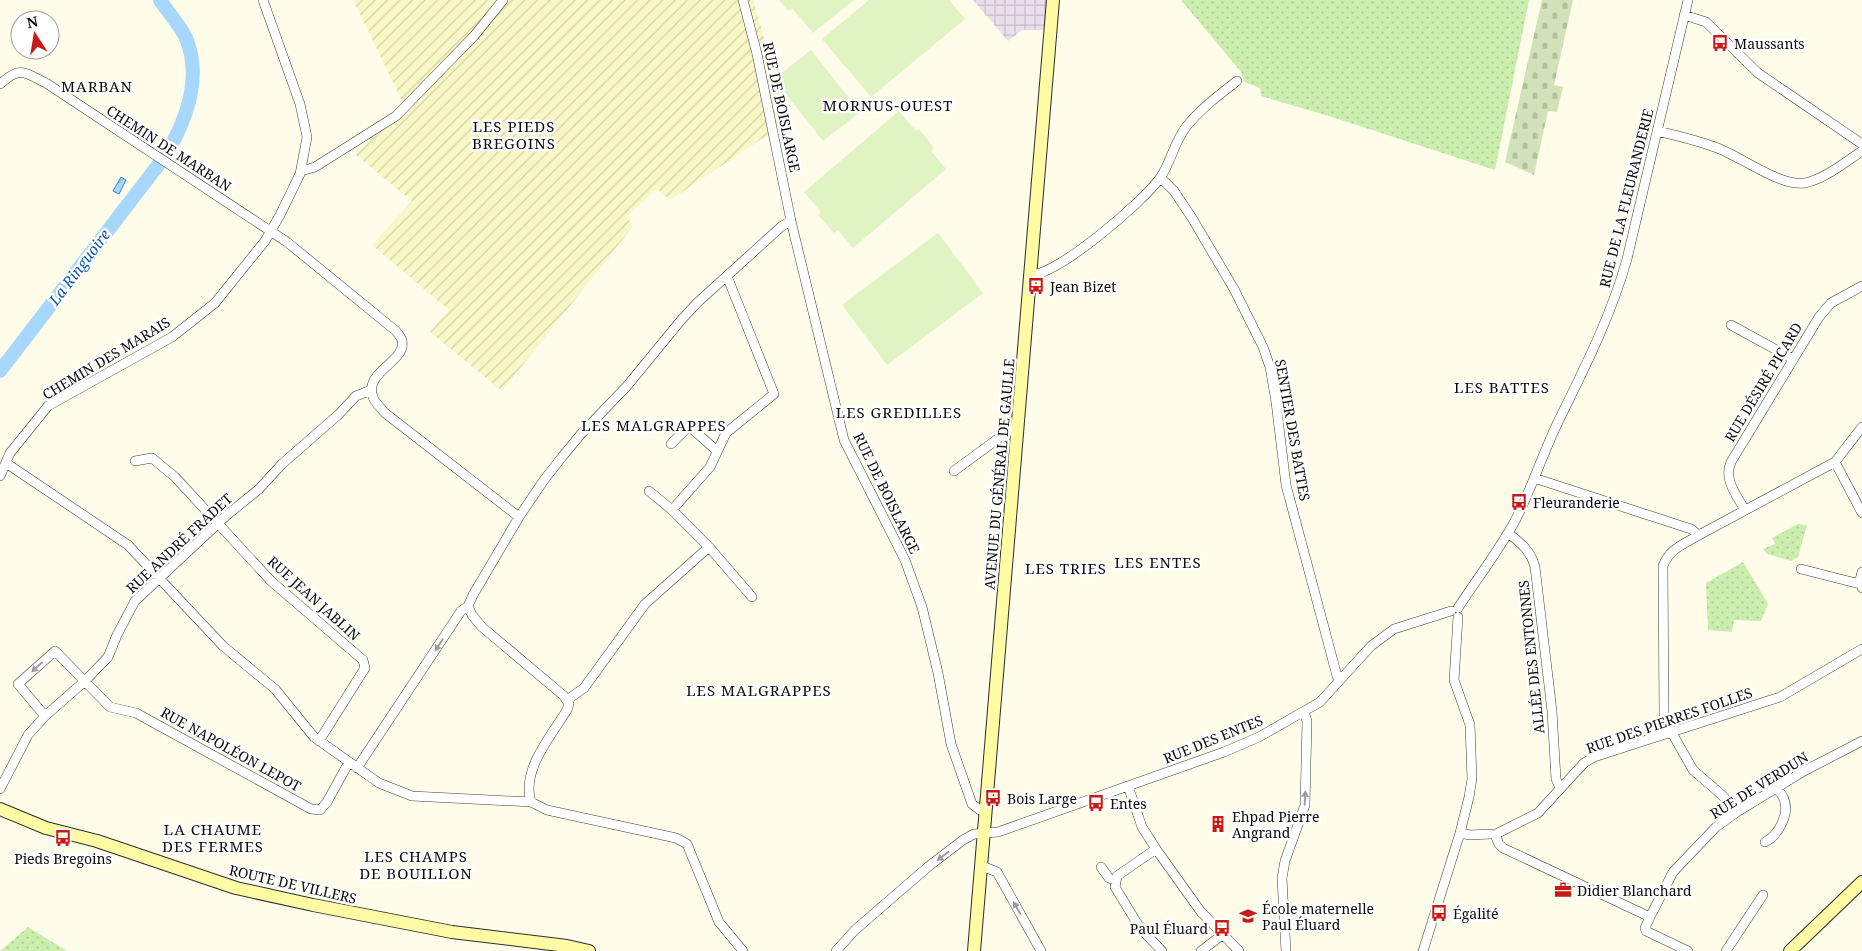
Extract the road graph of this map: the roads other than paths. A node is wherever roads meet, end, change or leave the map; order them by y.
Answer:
1 (263, 0) edge
2 (502, 0) edge
3 (743, 0) edge
4 (1054, 0) edge
5 (1688, 0) edge
6 (1684, 15) junction
7 (1236, 81) dead end
8 (0, 84) edge
9 (1658, 131) junction
10 (1862, 144) edge
11 (1862, 151) edge
12 (301, 171) junction
13 (1161, 178) junction
14 (791, 221) junction
15 (271, 231) junction
16 (1031, 275) junction
17 (727, 276) junction
18 (1862, 286) edge
19 (1731, 325) dead end
20 (1793, 359) junction
21 (371, 390) junction
22 (1018, 424) junction
23 (1862, 427) edge
24 (671, 444) dead end
25 (717, 451) junction
26 (135, 460) dead end
27 (1835, 462) junction
28 (6, 463) junction
29 (954, 471) dead end
30 (0, 476) edge
31 (1534, 478) junction
32 (649, 491) dead end
33 (672, 510) junction
34 (1745, 510) junction
35 (1862, 513) edge
36 (519, 517) junction
37 (218, 524) junction
38 (1508, 533) junction
39 (1699, 535) junction
40 (709, 547) junction
41 (1801, 569) dead end
42 (1862, 572) edge
43 (160, 578) junction
44 (1861, 586) edge
45 (752, 597) dead end
46 (468, 606) junction
47 (1456, 612) junction
48 (1862, 649) edge
49 (1340, 680) junction
50 (85, 681) junction
51 (567, 700) junction
52 (1304, 712) junction
53 (45, 716) junction
54 (1670, 733) junction
55 (1862, 740) edge
56 (320, 741) junction
57 (349, 762) junction
58 (357, 768) junction
59 (1128, 786) junction
60 (1560, 788) junction
61 (1776, 788) junction
62 (0, 789) edge
63 (531, 802) junction
64 (0, 809) edge
65 (986, 812) junction
66 (1737, 812) junction
67 (985, 832) junction
68 (1460, 833) junction
69 (1495, 835) junction
70 (1765, 842) dead end
71 (1156, 849) junction
72 (982, 866) junction
73 (1101, 867) dead end
74 (1115, 880) junction
75 (1862, 882) edge
76 (1763, 895) dead end
77 (1650, 917) junction
78 (1222, 935) junction
79 (589, 951) edge
80 (743, 951) edge
81 (836, 951) edge
82 (974, 951) edge
83 (1040, 951) edge
84 (1162, 951) edge
85 (1201, 951) edge
86 (1239, 951) edge
87 (1286, 951) edge
88 (1423, 951) edge
89 (1688, 951) edge
90 (1726, 951) edge
91 (1790, 951) edge

1 - 12 street, CHEMIN DES MARAIS
2 - 12 street
3 - 14 street, RUE DE BOISLARGE
4 - 16 main road, AVENUE DU GÉNÉRAL DE GAULLE
5 - 6 street, RUE DE LA FLEURANDERIE
6 - 9 street, RUE DE LA FLEURANDERIE
6 - 10 street
7 - 13 street
8 - 15 street, CHEMIN DE MARBAN
9 - 11 street
9 - 31 street, RUE DE LA FLEURANDERIE
12 - 15 street, CHEMIN DES MARAIS
13 - 16 street
13 - 49 street, SENTIER DES BATTES
14 - 17 street
14 - 65 street, RUE DE BOISLARGE
15 - 21 street
15 - 28 street, CHEMIN DES MARAIS
16 - 22 main road, AVENUE DU GÉNÉRAL DE GAULLE
17 - 25 street
17 - 36 street
18 - 20 street, RUE DÉSIRÉ PICARD
19 - 20 street
20 - 34 street, RUE DÉSIRÉ PICARD
21 - 36 street
21 - 37 street, RUE ANDRÉ FRADET
22 - 29 street
22 - 65 main road, AVENUE DU GÉNÉRAL DE GAULLE
23 - 27 street
24 - 25 street
25 - 33 street
26 - 37 street, RUE JEAN JABLIN
27 - 34 street
27 - 35 street
28 - 30 street, CHEMIN DES MARAIS
28 - 43 street
31 - 38 street, RUE DE LA FLEURANDERIE
31 - 39 street
32 - 33 street
33 - 40 street
34 - 39 street
36 - 46 street
37 - 43 street, RUE ANDRÉ FRADET
37 - 56 street, RUE JEAN JABLIN
38 - 47 street, RUE DE LA FLEURANDERIE
38 - 60 street, ALLÉE DES ENTONNES
39 - 54 street
40 - 45 street
40 - 51 street
41 - 44 street
42 - 44 street
43 - 50 street, RUE ANDRÉ FRADET
43 - 56 street
46 - 51 street
46 -> 58 street
47 - 49 street, RUE DES ENTES
47 - 68 street
48 - 54 street, RUE DES PIERRES FOLLES
49 - 52 street, RUE DES ENTES
50 - 53 street, RUE ANDRÉ FRADET
50 -> 53 street
50 - 57 street, RUE NAPOLÉON LEPOT
51 - 63 street
52 - 59 street, RUE DES ENTES
87 -> 52 street
53 - 62 street, RUE ANDRÉ FRADET
54 - 60 street, RUE DES PIERRES FOLLES
54 - 66 street
55 - 61 street, RUE DE VERDUN
56 - 57 street
57 - 58 street
58 - 63 street
59 - 67 street, RUE DES ENTES
59 - 71 street
60 - 69 street, RUE DES PIERRES FOLLES
61 - 66 street, RUE DE VERDUN
61 - 70 street
63 - 80 street
64 - 79 main road, ROUTE DE VILLERS
65 - 67 main road, AVENUE DU GÉNÉRAL DE GAULLE
66 - 77 street, RUE DE VERDUN
67 - 72 main road, AVENUE DU GÉNÉRAL DE GAULLE
67 -> 81 street, RUE DES ENTES
68 - 69 street, RUE DES PIERRES FOLLES
68 - 88 street
69 - 77 street
71 - 74 street
71 - 78 street
72 - 82 main road, AVENUE DU GÉNÉRAL DE GAULLE
83 -> 72 street
73 - 74 street
74 - 84 street
75 - 91 main road
76 - 90 street
77 - 89 street
78 - 85 street
78 - 86 street

